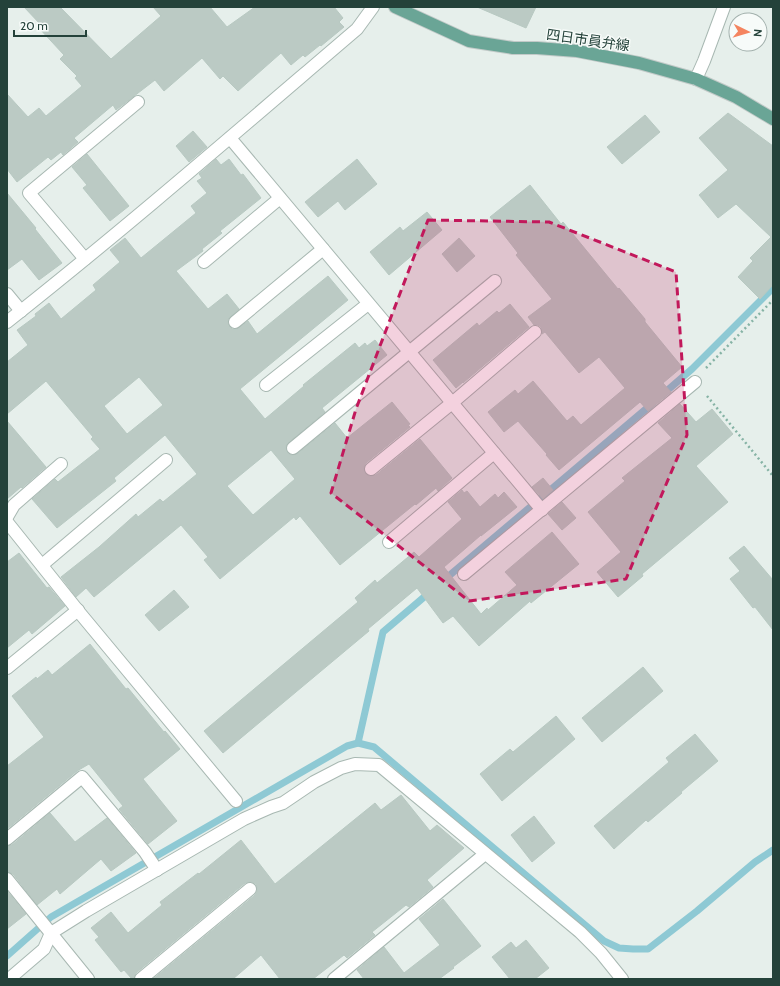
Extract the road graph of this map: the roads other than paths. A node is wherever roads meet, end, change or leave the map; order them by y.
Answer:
1 (373, 7) edge
2 (395, 7) edge
3 (722, 11) edge
4 (696, 79) junction
5 (138, 102) dead end
6 (773, 119) edge
7 (230, 138) junction
8 (280, 198) junction
9 (323, 249) junction
10 (85, 259) junction
11 (204, 262) dead end
12 (494, 281) dead end
13 (7, 294) edge
14 (368, 304) junction
15 (21, 311) junction
16 (7, 322) edge
17 (235, 322) dead end
18 (535, 332) dead end
19 (409, 352) junction
20 (695, 382) road end
21 (266, 385) dead end
22 (452, 403) junction
23 (293, 448) dead end
24 (494, 453) junction
25 (166, 460) dead end
26 (61, 464) dead end
27 (371, 469) dead end
28 (542, 510) junction
29 (7, 517) edge
30 (7, 522) edge
31 (389, 542) dead end
32 (42, 565) junction
33 (464, 574) dead end
34 (78, 610) junction
35 (7, 668) edge
36 (236, 801) dead end
37 (7, 839) edge
38 (485, 854) junction
39 (157, 869) junction
40 (7, 879) edge
41 (250, 889) dead end
42 (50, 931) junction
43 (9, 979) edge
44 (88, 979) edge
45 (141, 979) edge
46 (334, 979) edge
47 (622, 979) edge

1 - 7 street
2 - 4 main road, 四日市員弁線
3 - 4 street
4 - 6 main road, 四日市員弁線
5 - 10 street
7 - 8 street
7 - 10 street
8 - 9 street
8 - 11 street
9 - 14 street
9 - 17 street
10 - 15 street
12 - 19 street
13 - 15 street
14 - 19 street
14 - 21 street
15 - 16 street
18 - 22 street
19 - 22 street
19 - 23 street
20 - 28 street
22 - 24 street
22 - 27 street
24 - 28 street
24 - 31 street
25 - 32 street
26 - 29 street
28 - 33 street
30 - 32 street
32 - 34 street
34 - 35 street
34 - 36 street
37 - 39 street
38 - 39 street
38 - 46 street
38 - 47 street
39 - 42 street
40 - 42 street
41 - 45 street
42 - 43 street
42 - 44 street

